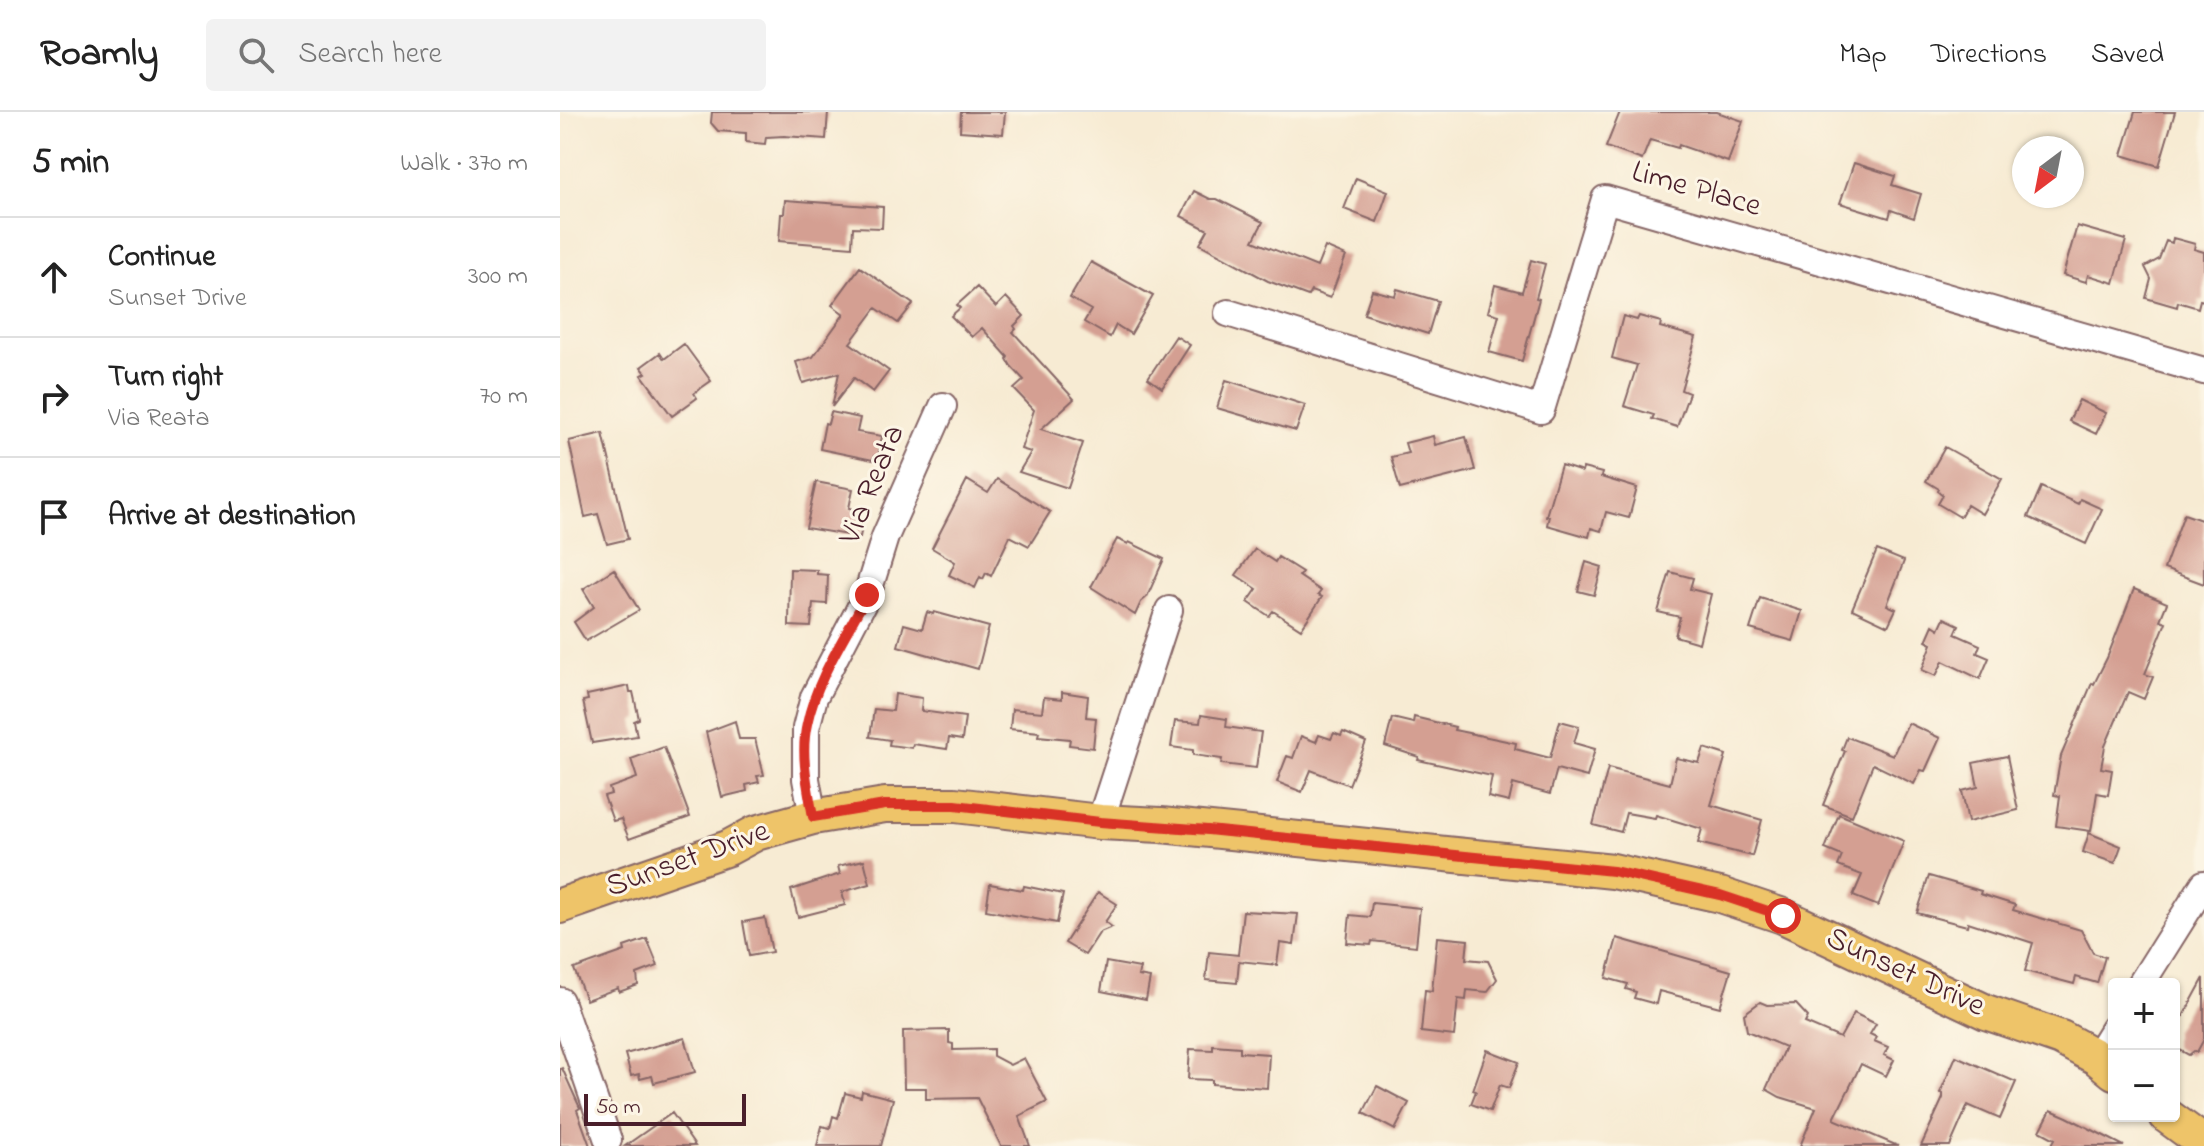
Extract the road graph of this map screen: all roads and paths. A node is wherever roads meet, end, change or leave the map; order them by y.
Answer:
1 (1228, 313) dead end
2 (2204, 371) edge
3 (943, 406) dead end
4 (1169, 610) dead end
5 (813, 817) junction
6 (1100, 822) junction
7 (2204, 884) edge
8 (560, 906) edge
9 (2145, 978) edge
10 (560, 1001) edge
11 (2105, 1064) edge
12 (2175, 1122) edge
13 (608, 1140) dead end
14 (2204, 1143) edge

1 - 2 street, Lime Place
3 - 5 street, Via Reata
4 - 6 street
5 - 6 main road, Sunset Drive
5 - 8 main road, Sunset Drive
6 - 11 main road, Sunset Drive
7 - 9 street
10 - 13 street
12 - 14 main road

